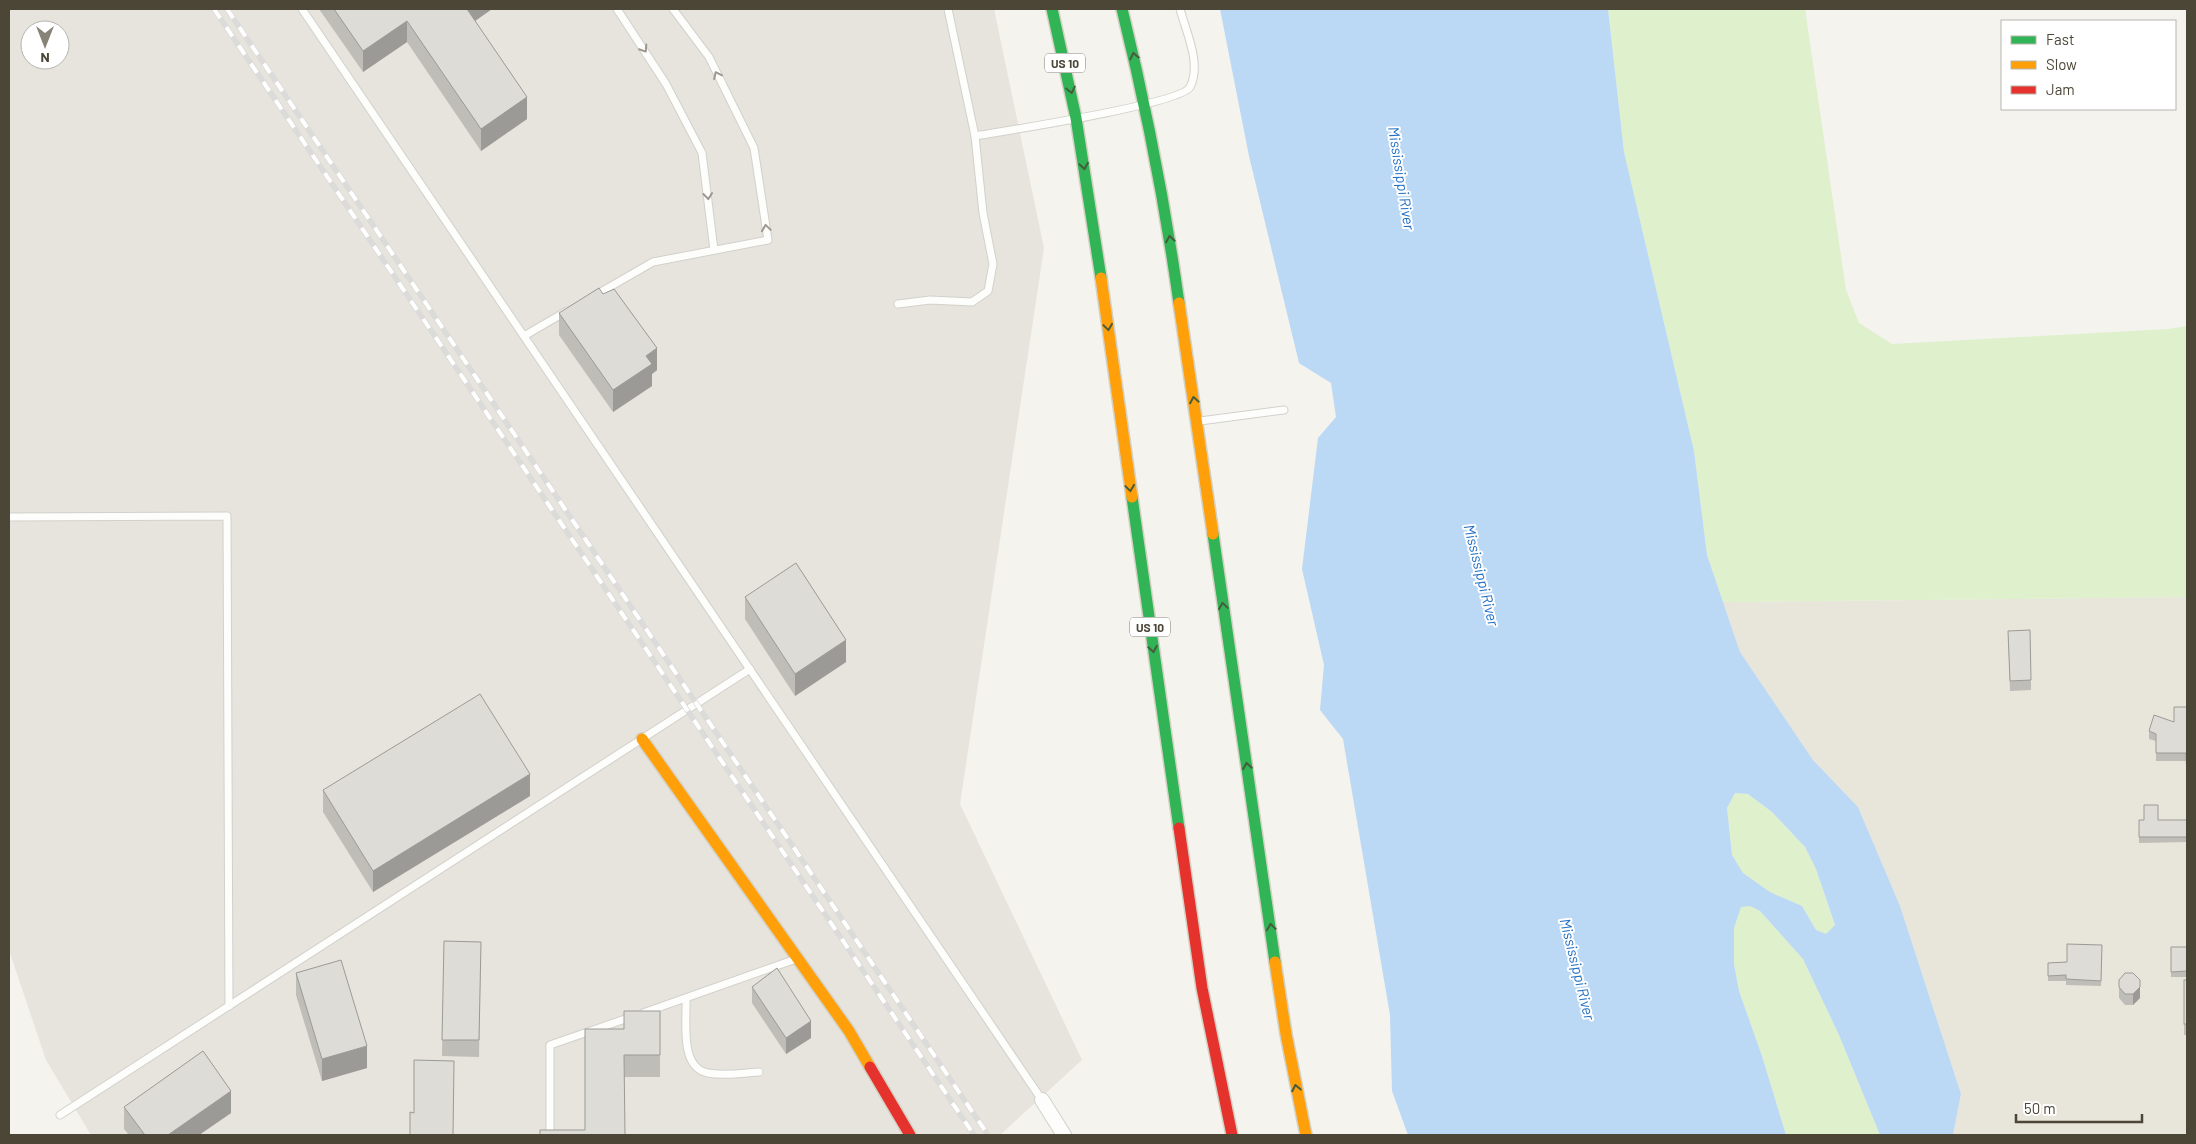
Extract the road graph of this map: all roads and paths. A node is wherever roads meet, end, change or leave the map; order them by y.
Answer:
1 (302, 9) edge
2 (617, 9) edge
3 (673, 9) edge
4 (948, 9) edge
5 (1052, 9) edge
6 (1122, 9) edge
7 (1180, 9) edge
8 (1145, 104) junction
9 (1076, 118) junction
10 (975, 136) junction
11 (714, 250) junction
12 (584, 301) edge
13 (898, 304) dead end
14 (575, 306) edge
15 (524, 336) junction
16 (1284, 410) dead end
17 (1198, 421) junction
18 (9, 517) edge
19 (750, 669) junction
20 (642, 739) junction
21 (796, 954) junction
22 (686, 998) junction
23 (229, 1006) junction
24 (759, 1072) dead end
25 (1042, 1100) joint
26 (60, 1115) dead end
27 (550, 1132) edge
28 (910, 1135) edge
29 (1064, 1135) edge
30 (1232, 1135) edge
31 (1306, 1135) edge

1 - 15 lane
2 -> 11 lane
11 -> 3 lane
4 - 10 lane
5 -> 9 main road, US 10
8 -> 6 main road
7 - 8 lane
8 - 9 lane
17 -> 8 main road
9 - 10 lane
9 -> 30 main road, US 10
10 - 13 lane
11 - 12 lane
14 - 15 lane
15 - 19 lane
16 - 17 lane
31 -> 17 main road
18 - 23 lane
19 - 20 lane
19 - 25 lane
20 - 21 main road
20 - 23 lane
21 - 22 lane
21 - 28 main road
22 - 24 lane
22 - 27 lane
23 - 26 lane
25 - 29 street

